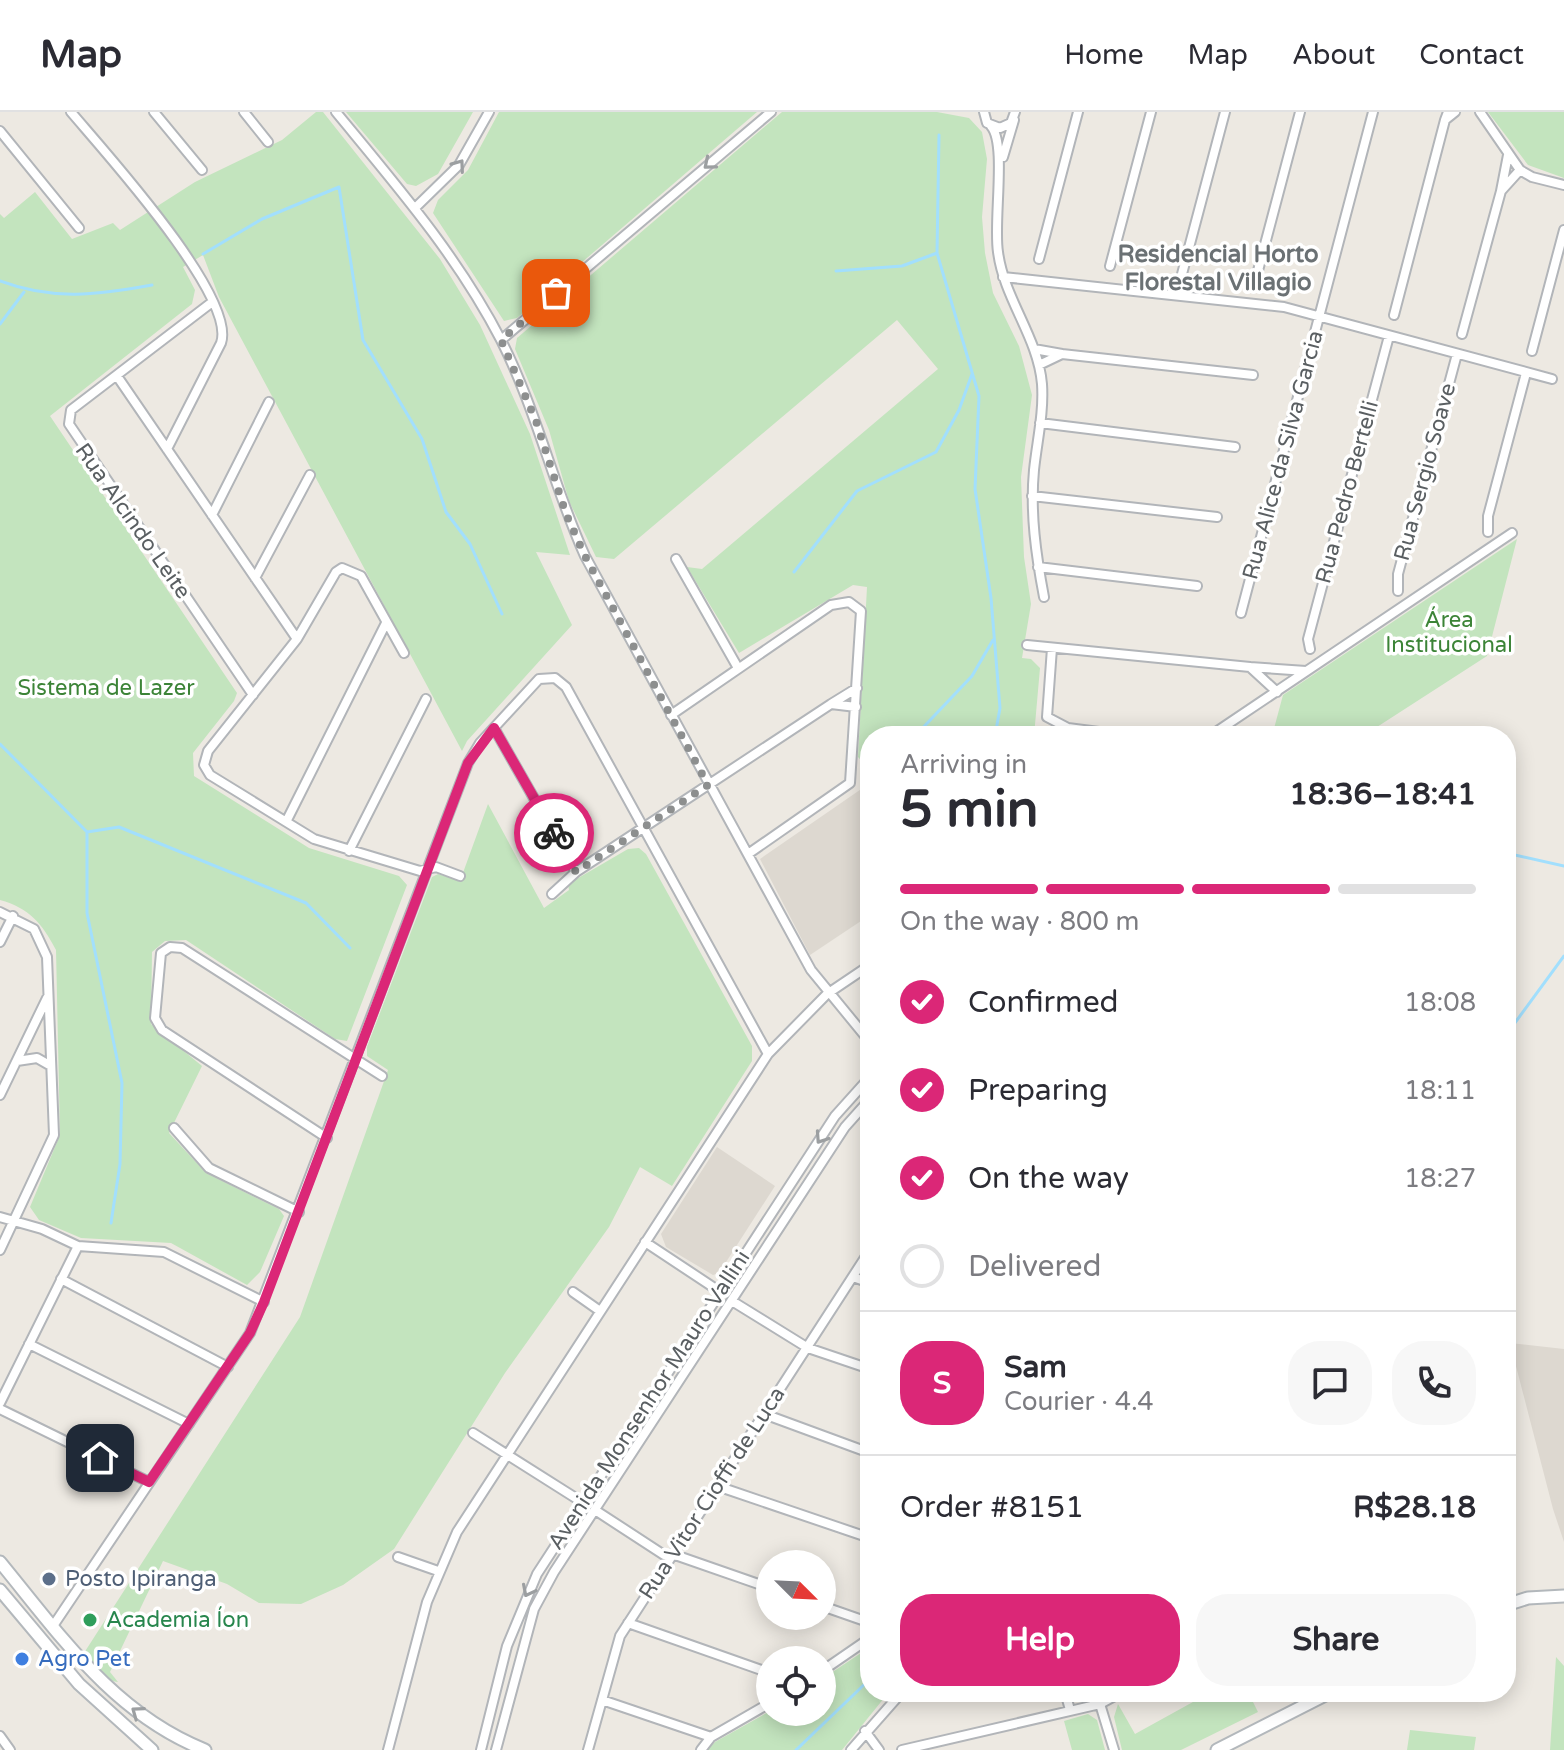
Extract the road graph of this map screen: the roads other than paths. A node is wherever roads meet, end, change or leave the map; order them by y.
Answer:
1 (71, 112) edge
2 (154, 112) edge
3 (244, 112) edge
4 (336, 112) edge
5 (489, 112) edge
6 (770, 112) edge
7 (975, 112) edge
8 (1078, 112) edge
9 (1151, 112) edge
10 (1225, 112) edge
11 (1300, 112) edge
12 (1373, 112) edge
13 (1455, 112) edge
14 (1480, 112) edge
15 (1015, 114) edge
16 (1447, 116) edge
17 (987, 119) edge
18 (0, 131) edge
19 (268, 142) dead end
20 (1508, 155) junction
21 (202, 170) dead end
22 (1520, 170) junction
23 (998, 173) junction
24 (1564, 185) edge
25 (1501, 191) junction
26 (416, 207) junction
27 (79, 228) dead end
28 (1564, 230) edge
29 (1039, 259) dead end
30 (1110, 266) dead end
31 (1182, 274) dead end
32 (1003, 277) junction
33 (1255, 282) dead end
34 (211, 303) junction
35 (1394, 315) dead end
36 (1320, 317) junction
37 (1462, 334) dead end
38 (1389, 336) junction
39 (501, 340) junction
40 (1034, 349) junction
41 (1532, 351) dead end
42 (1062, 354) junction
43 (1457, 354) junction
44 (1039, 365) junction
45 (1526, 373) junction
46 (1253, 375) dead end
47 (117, 376) junction
48 (1552, 379) dead end
49 (269, 402) dead end
50 (1040, 423) junction
51 (1235, 447) dead end
52 (167, 449) junction
53 (310, 475) dead end
54 (1032, 496) junction
55 (212, 515) junction
56 (1217, 517) dead end
57 (1488, 532) dead end
58 (1512, 533) dead end
59 (676, 559) dead end
60 (1038, 567) junction
61 (255, 578) junction
62 (1197, 586) dead end
63 (1398, 591) dead end
64 (1044, 597) dead end
65 (1241, 613) dead end
66 (386, 623) junction
67 (297, 639) junction
68 (1027, 645) dead end
69 (1052, 648) junction
70 (1310, 649) dead end
71 (404, 653) dead end
72 (1250, 667) junction
73 (738, 668) junction
74 (1268, 669) junction
75 (1307, 671) junction
76 (857, 688) junction
77 (1280, 690) junction
78 (253, 695) junction
79 (426, 699) dead end
80 (831, 704) junction
81 (856, 707) junction
82 (671, 715) junction
83 (1064, 726) edge
84 (1225, 726) edge
85 (494, 728) junction
86 (708, 785) junction
87 (287, 820) junction
88 (643, 830) junction
89 (349, 851) junction
90 (748, 854) junction
91 (427, 870) junction
92 (576, 872) junction
93 (460, 876) dead end
94 (552, 894) dead end
95 (0, 912) edge
96 (13, 916) junction
97 (0, 942) edge
98 (860, 972) edge
99 (827, 994) junction
100 (48, 996) junction
101 (860, 1031) edge
102 (768, 1054) junction
103 (355, 1059) junction
104 (16, 1061) junction
105 (51, 1066) junction
106 (382, 1076) dead end
107 (860, 1088) edge
108 (0, 1095) edge
109 (860, 1110) edge
110 (174, 1128) dead end
111 (327, 1138) junction
112 (299, 1212) junction
113 (0, 1217) edge
114 (15, 1220) junction
115 (645, 1242) junction
116 (78, 1246) junction
117 (0, 1250) edge
118 (860, 1266) edge
119 (853, 1277) junction
120 (61, 1279) junction
121 (860, 1279) edge
122 (719, 1291) junction
123 (573, 1292) dead end
124 (732, 1301) junction
125 (264, 1302) junction
126 (600, 1311) junction
127 (29, 1344) junction
128 (808, 1348) junction
129 (860, 1366) edge
130 (228, 1367) junction
131 (0, 1406) edge
132 (764, 1414) junction
133 (189, 1424) junction
134 (473, 1433) dead end
135 (860, 1449) edge
136 (507, 1454) junction
137 (149, 1482) junction
138 (717, 1486) junction
139 (582, 1502) junction
140 (595, 1510) junction
141 (860, 1535) edge
142 (672, 1556) junction
143 (398, 1557) dead end
144 (0, 1562) edge
145 (438, 1571) junction
146 (756, 1583) edge
147 (0, 1590) edge
148 (1564, 1596) edge
149 (1516, 1602) edge
150 (836, 1611) edge
151 (860, 1620) edge
152 (628, 1623) junction
153 (53, 1626) junction
154 (860, 1645) edge
155 (836, 1661) edge
156 (756, 1668) edge
157 (602, 1700) junction
158 (893, 1702) edge
159 (1068, 1702) edge
160 (1104, 1702) edge
161 (1311, 1702) edge
162 (1100, 1704) junction
163 (1070, 1710) junction
164 (756, 1712) edge
165 (865, 1731) junction
166 (0, 1736) edge
167 (706, 1743) edge
168 (10, 1750) edge
169 (152, 1750) edge
170 (205, 1750) edge
171 (388, 1750) edge
172 (481, 1750) edge
173 (496, 1750) edge
174 (588, 1750) edge
175 (851, 1750) edge
176 (879, 1750) edge
177 (902, 1750) edge
178 (1114, 1750) edge
179 (1217, 1750) edge

1 - 34 street
2 - 21 street
3 - 19 street
4 - 26 street
26 -> 5 street
6 -> 39 street
7 - 17 street
8 - 29 street
9 - 30 street
10 - 31 street
11 - 33 street
12 - 36 street, Rua Alice da Silva Garcia
13 - 16 street
14 - 20 street
15 - 17 street
15 - 23 street
16 - 35 street
17 - 23 street
18 - 27 street
20 - 22 street
20 - 25 street
22 - 24 street
22 - 25 street
23 - 32 street
25 - 37 street
26 - 39 street
28 - 41 street
32 - 36 street
32 - 40 street
34 - 47 street, Rua Alcindo Leite
34 - 52 street
36 - 38 street
36 - 65 street, Rua Alice da Silva Garcia
38 - 43 street
38 - 70 street, Rua Pedro Bertelli
39 - 82 street
40 - 42 street
40 - 44 street
42 - 44 street
42 - 46 street
43 - 45 street
43 - 63 street, Rua Sergio Soave
44 - 50 street
45 - 48 street
45 - 57 street
47 - 52 street
47 - 78 street, Rua Alcindo Leite
49 - 55 street
50 - 51 street
50 - 54 street
52 - 55 street
53 - 61 street
54 - 56 street
54 - 60 street
55 - 61 street
58 - 75 street
59 - 73 street
60 - 62 street
60 - 64 street
61 - 67 street
66 - 67 street
66 - 71 street
66 - 87 street
67 - 78 street
68 - 69 street
69 - 72 street
69 - 83 street
72 - 74 street
72 - 77 street
73 - 76 street
73 - 82 street
74 - 75 street
74 - 77 street
75 - 77 street
76 - 80 street
76 - 81 street
77 - 84 street
78 - 87 street
79 - 89 street
80 - 81 street
80 - 86 street
81 - 90 street
82 - 86 street
85 - 88 street
85 - 91 street
85 - 92 street
86 - 88 street
86 - 90 street
87 - 89 street
88 - 92 street
88 - 102 street
89 - 91 street
90 - 99 street
91 - 93 street
91 - 103 street
92 - 94 street
95 - 96 street
96 - 97 street
96 - 100 street
98 - 99 street
99 - 101 street
99 - 102 street
100 - 104 street
100 - 105 street
102 - 115 street
103 - 106 street
103 - 111 street
103 - 111 street
104 - 105 street
104 - 108 street
105 - 114 street
107 -> 122 street, Avenida Monsenhor Mauro Vallini
109 - 124 street, Avenida Monsenhor Mauro Vallini
110 - 112 street
111 - 112 street
112 - 125 street
113 - 114 street
114 - 116 street
114 - 117 street
115 - 122 street
115 - 126 street
116 - 120 street
116 - 125 street
118 - 119 street, Rua Vitor Cioffi de Luca
119 - 121 street
119 - 128 street, Rua Vitor Cioffi de Luca
120 - 127 street
120 - 130 street
122 - 139 street, Avenida Monsenhor Mauro Vallini
123 - 126 street
124 - 128 street
124 - 140 street, Avenida Monsenhor Mauro Vallini
125 - 130 street
126 - 136 street
127 - 131 street
127 - 133 street
128 - 129 street
128 - 132 street, Rua Vitor Cioffi de Luca
130 - 133 street
131 - 137 street
132 - 135 street
132 - 138 street, Rua Vitor Cioffi de Luca
133 - 137 street
134 - 136 street
136 - 139 street
136 - 145 street
137 - 153 street
138 - 141 street
138 - 142 street, Rua Vitor Cioffi de Luca
139 -> 172 street, Avenida Monsenhor Mauro Vallini
140 - 142 street
140 - 173 street, Avenida Monsenhor Mauro Vallini
142 - 146 street
142 - 152 street, Rua Vitor Cioffi de Luca
143 - 145 street
144 - 153 main road
145 - 171 street
147 - 169 main road
148 - 149 main road
150 - 151 street
152 - 156 street
152 - 157 street, Rua Vitor Cioffi de Luca
170 -> 153 main road
154 - 155 street
157 - 167 street
157 - 174 street, Rua Vitor Cioffi de Luca
158 - 165 street
159 - 163 street
160 - 162 street
161 - 179 main road
162 - 163 street
162 - 178 street
163 - 177 street
164 - 167 street
165 - 175 street
165 - 176 street
166 - 168 street

